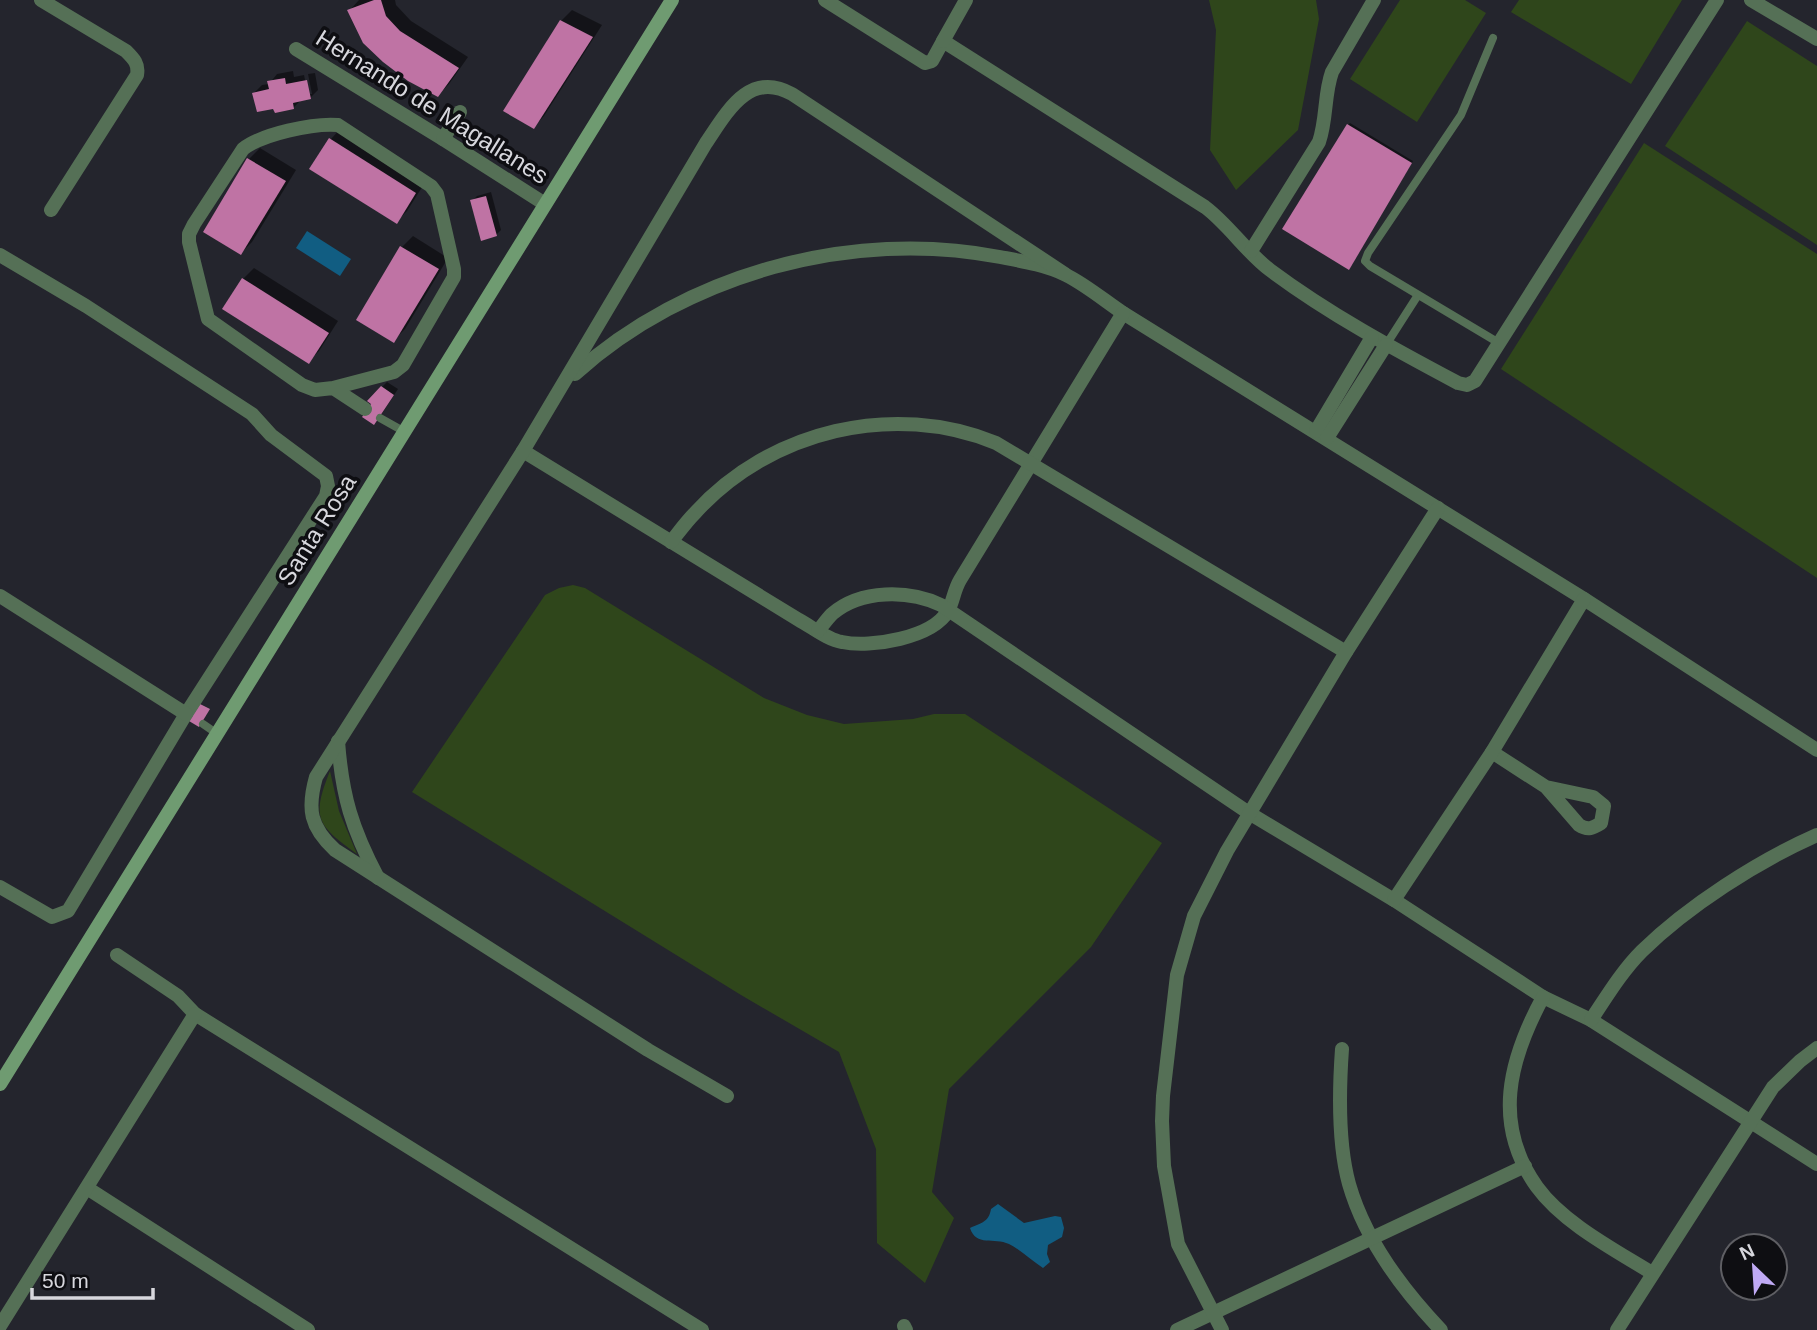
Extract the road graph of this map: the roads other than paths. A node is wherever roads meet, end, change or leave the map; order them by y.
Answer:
1 (41, 0) edge
2 (672, 0) edge
3 (825, 0) edge
4 (966, 0) edge
5 (1374, 0) edge
6 (1717, 0) edge
7 (1751, 0) edge
8 (1493, 38) dead end
9 (1817, 39) edge
10 (943, 41) junction
11 (296, 48) dead end
12 (460, 112) dead end
13 (443, 139) junction
14 (545, 204) junction
15 (51, 211) dead end
16 (1251, 251) junction
17 (0, 255) edge
18 (1065, 274) junction
19 (1418, 295) junction
20 (1123, 313) junction
21 (1372, 337) junction
22 (1499, 343) junction
23 (1386, 345) junction
24 (563, 385) junction
25 (333, 388) junction
26 (365, 409) dead end
27 (380, 418) dead end
28 (405, 432) junction
29 (1322, 435) junction
30 (523, 451) junction
31 (1031, 463) junction
32 (1438, 508) junction
33 (671, 542) junction
34 (0, 596) edge
35 (1584, 599) junction
36 (948, 610) junction
37 (818, 631) junction
38 (1346, 652) junction
39 (186, 714) junction
40 (204, 724) dead end
41 (216, 733) junction
42 (338, 741) junction
43 (1817, 750) edge
44 (1492, 752) junction
45 (1546, 787) dead end
46 (1249, 813) junction
47 (1817, 835) edge
48 (379, 879) junction
49 (0, 887) edge
50 (1394, 900) junction
51 (117, 955) dead end
52 (1544, 997) junction
53 (195, 1014) junction
54 (1591, 1020) junction
55 (1817, 1048) edge
56 (1342, 1049) dead end
57 (0, 1084) edge
58 (727, 1096) dead end
59 (1749, 1122) junction
60 (1817, 1164) edge
61 (1525, 1166) junction
62 (87, 1188) junction
63 (1373, 1238) junction
64 (1653, 1273) junction
65 (1212, 1312) junction
66 (0, 1326) edge
67 (308, 1330) edge
68 (702, 1330) edge
69 (1177, 1330) edge
70 (1222, 1330) edge
71 (1441, 1330) edge
72 (1617, 1330) edge

1 - 15 street
2 - 14 street, Santa Rosa
3 - 10 street
4 - 10 street
5 - 16 street
6 - 22 street
7 - 9 street
8 - 19 lane
10 - 16 street
11 - 13 street, Hernando de Magallanes
12 - 13 street
13 - 14 street, Hernando de Magallanes
14 - 28 street, Santa Rosa
16 - 21 street
17 - 39 street
18 - 20 street
18 - 24 street
18 - 24 street
19 - 22 lane
19 - 23 lane
20 - 29 street
20 - 31 street
21 - 23 street
21 - 29 street
22 - 23 street
23 - 29 street
24 - 30 street
25 - 25 street
25 - 26 street
27 - 28 lane
28 - 41 street, Santa Rosa
29 - 32 street
30 - 33 street
30 - 42 street
31 - 33 street
31 - 36 street
31 - 38 street
32 - 35 street
32 - 38 street
33 - 37 street
34 - 39 street
35 - 43 street
35 - 44 street
36 - 37 street
36 - 37 street
36 - 46 street
38 - 46 street
39 - 49 street
40 - 41 lane
41 - 57 street, Santa Rosa
42 - 48 street
42 - 48 street
44 - 45 street
44 - 50 street
46 - 50 street
46 - 65 street
47 - 54 street
48 - 58 street
50 - 52 street
51 - 53 street
52 - 54 street
52 - 61 street
53 - 62 street
53 - 68 street
54 - 59 street
55 - 59 street
56 - 63 street
59 - 60 street
59 - 64 street
61 - 63 street
61 - 64 street
62 - 66 street
62 - 67 street
63 - 65 street
63 - 71 street
64 - 72 street
65 - 69 street
65 - 70 street

